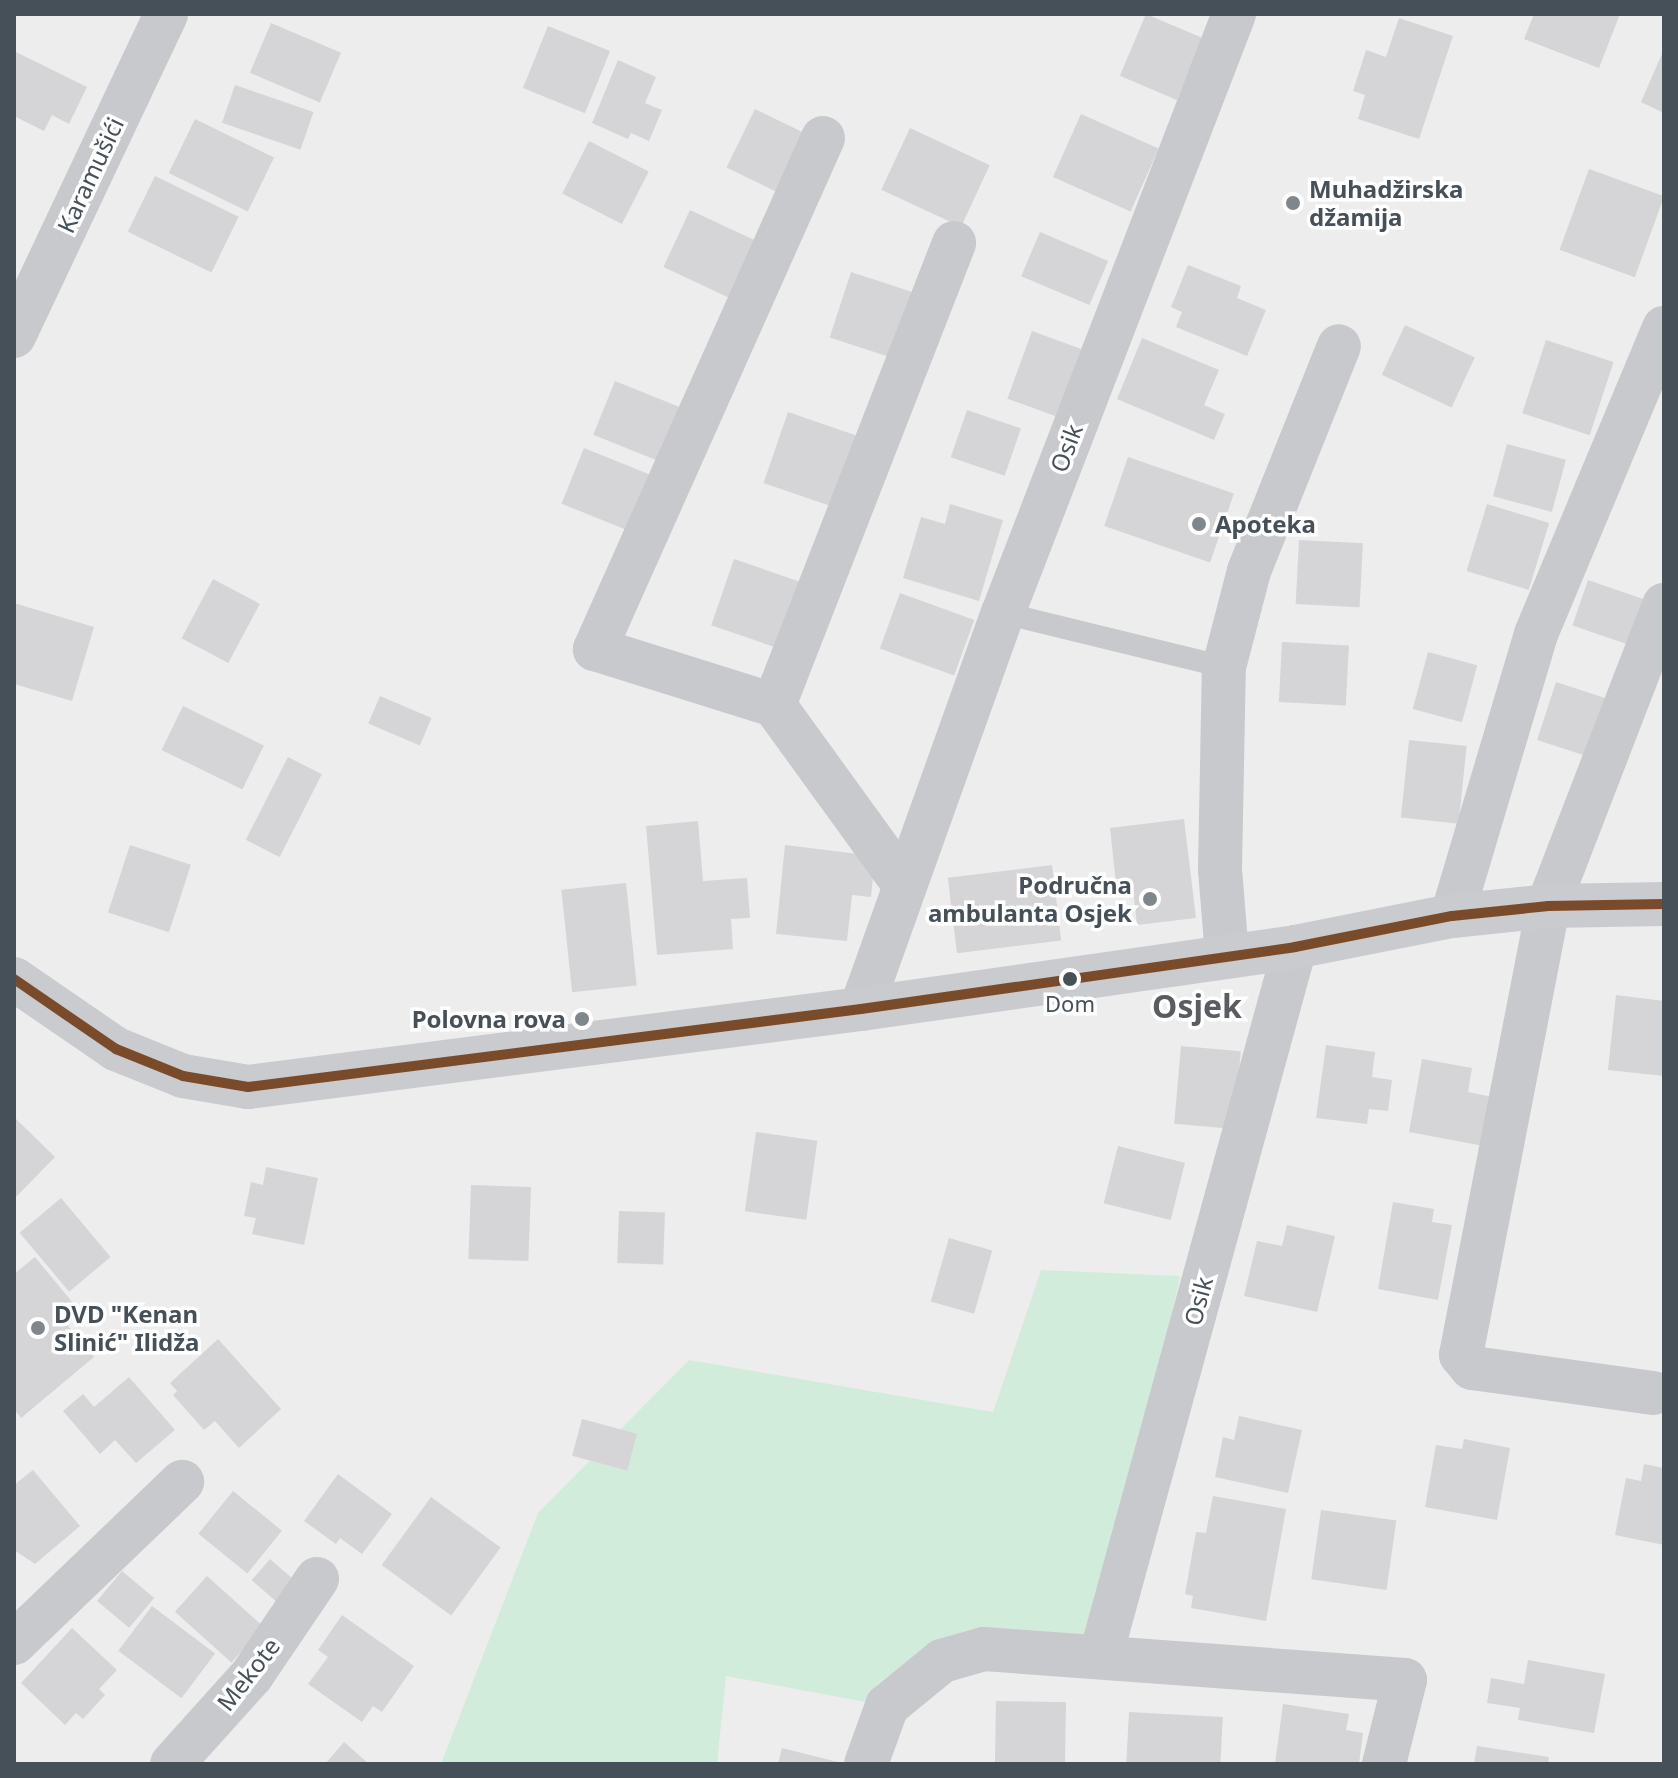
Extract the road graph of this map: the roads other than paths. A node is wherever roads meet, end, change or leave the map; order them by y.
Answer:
1 (166, 14) edge
2 (1234, 14) edge
3 (823, 138) dead end
4 (954, 243) dead end
5 (1664, 328) edge
6 (14, 336) edge
7 (1339, 346) dead end
8 (1664, 605) edge
9 (1003, 613) junction
10 (1224, 667) junction
11 (774, 705) junction
12 (903, 883) junction
13 (1664, 904) edge
14 (1548, 906) junction
15 (1452, 916) junction
16 (1295, 947) junction
17 (1227, 955) junction
18 (14, 979) edge
19 (861, 1009) junction
20 (1653, 1393) dead end
21 (182, 1482) dead end
22 (317, 1579) dead end
23 (14, 1643) edge
24 (1101, 1655) junction
25 (172, 1764) edge
26 (866, 1764) edge
27 (1384, 1764) edge

1 - 6 street, Karamušići
2 - 9 street, Osik
3 - 11 street
4 - 11 street
5 - 15 street
7 - 10 street
8 - 14 street
9 - 10 lane
9 - 12 street, Osik
10 - 17 street
11 - 12 street
12 - 19 street, Osik
13 - 14 main road
14 - 15 main road
14 - 20 street
15 - 16 main road
16 - 17 main road
16 - 24 street, Osik
17 - 19 main road
18 - 19 main road
21 - 23 street
22 - 25 street, Mekote
24 - 26 street
24 - 27 street

